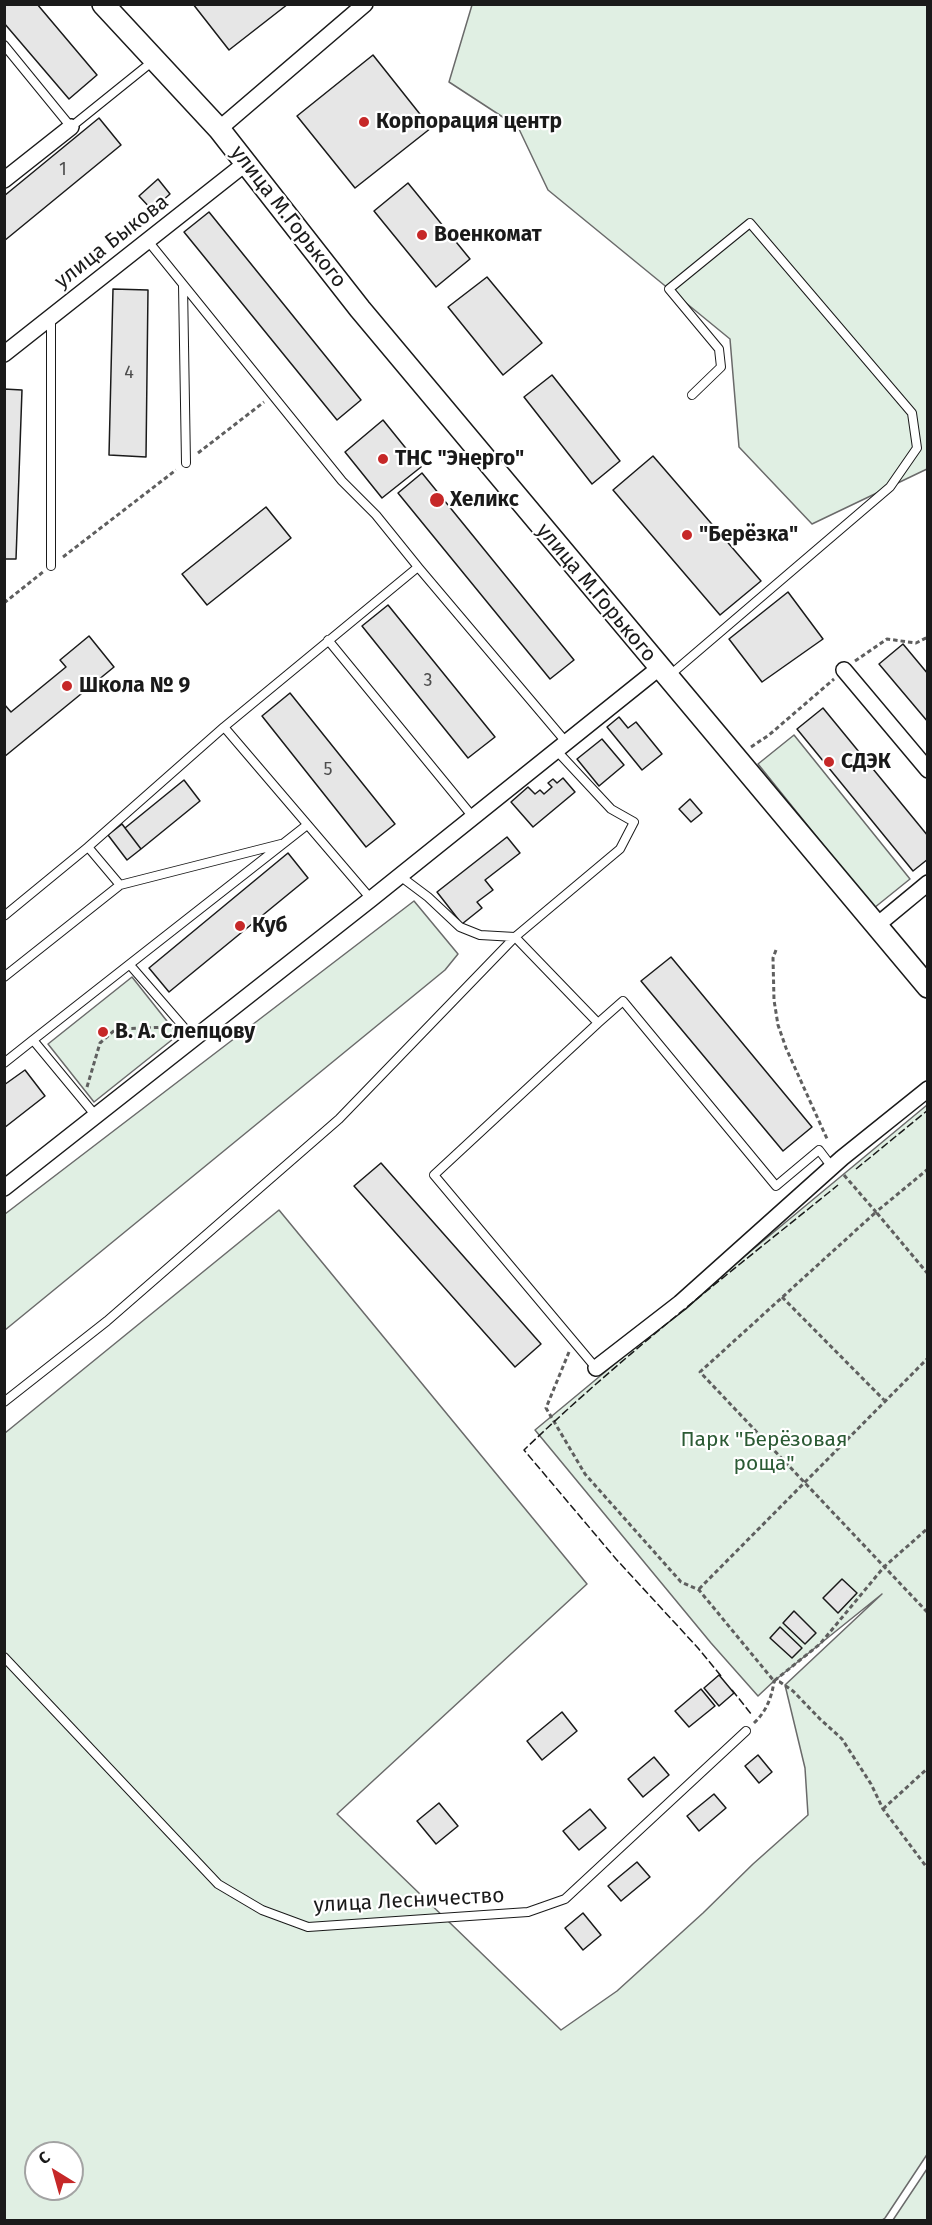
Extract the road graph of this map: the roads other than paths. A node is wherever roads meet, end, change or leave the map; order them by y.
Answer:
1 (104, 4) edge
2 (364, 4) edge
3 (4, 45) edge
4 (155, 60) junction
5 (71, 128) junction
6 (219, 129) junction
7 (246, 163) junction
8 (4, 180) edge
9 (148, 241) junction
10 (183, 285) junction
11 (51, 318) junction
12 (4, 354) edge
13 (692, 395) dead end
14 (186, 463) road end
15 (51, 566) road end
16 (418, 567) junction
17 (328, 640) junction
18 (844, 670) road end
19 (663, 673) junction
20 (224, 727) junction
21 (561, 746) junction
22 (927, 770) edge
23 (474, 817) junction
24 (307, 825) junction
25 (285, 843) junction
26 (88, 847) junction
27 (400, 876) junction
28 (927, 883) edge
29 (120, 885) junction
30 (371, 899) junction
31 (4, 915) edge
32 (876, 926) junction
33 (515, 937) junction
34 (130, 964) junction
35 (4, 977) edge
36 (927, 987) edge
37 (598, 1023) junction
38 (194, 1039) junction
39 (33, 1040) junction
40 (4, 1063) edge
41 (927, 1089) edge
42 (96, 1116) junction
43 (837, 1163) junction
44 (4, 1188) edge
45 (596, 1368) joint
46 (4, 1402) edge
47 (4, 1657) edge
48 (746, 1731) road end

1 - 4 main road, улица М.Горького
2 - 6 street
3 - 5 lane
4 - 5 lane
4 - 6 main road, улица М.Горького
5 - 8 street
6 - 7 main road, улица М.Горького
7 - 9 street, улица Быкова
7 - 19 main road, улица М.Горького
9 - 10 lane
9 - 11 street, улица Быкова
10 - 14 lane
10 - 16 lane
11 - 12 street, улица Быкова
11 - 15 lane
13 - 19 lane
16 - 17 lane
16 - 21 lane
17 - 20 lane
17 - 23 lane
18 - 22 street
19 - 21 street
19 - 32 main road, улица М.Горького
20 - 24 lane
20 - 26 lane
21 - 23 street
21 - 33 lane
23 - 27 street
24 - 25 lane
24 - 30 lane
25 - 29 lane
25 - 34 lane
26 - 29 lane
26 - 31 lane
27 - 30 street
27 - 33 lane
28 - 32 street
29 - 35 lane
30 - 38 street
32 - 36 main road, улица М.Горького
33 - 37 lane
33 - 46 lane
34 - 38 lane
34 - 39 lane
37 - 43 lane
37 - 45 lane
38 - 42 street
39 - 40 lane
39 - 42 lane
41 - 43 street
42 - 44 street
43 - 45 street
47 - 48 lane, улица Лесничество

